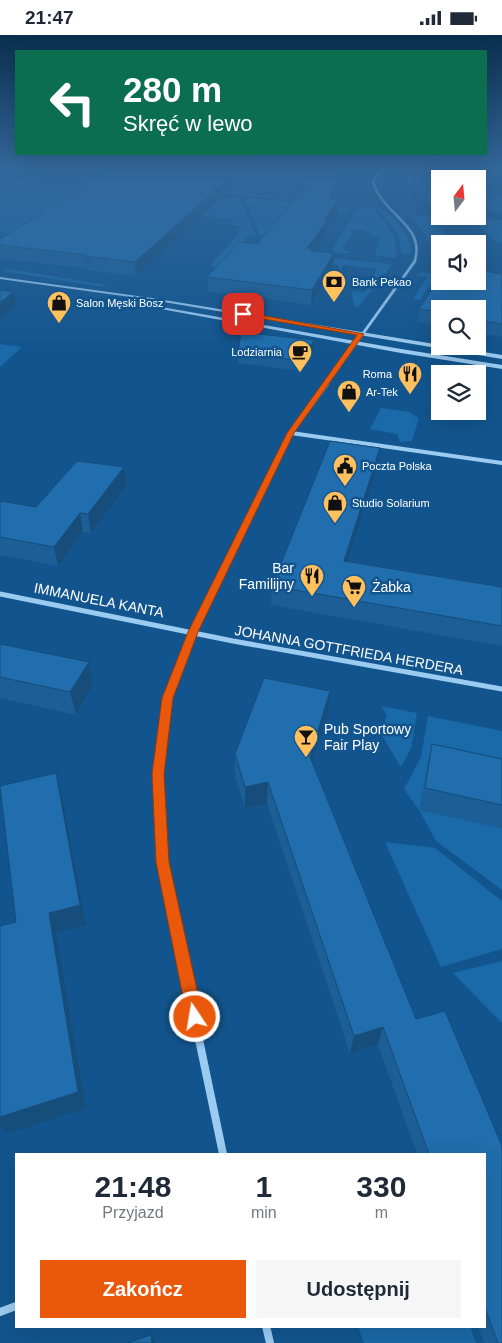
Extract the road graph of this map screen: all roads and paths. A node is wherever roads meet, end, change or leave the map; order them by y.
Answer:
1 (408, 228) edge
2 (0, 278) edge
3 (60, 287) junction
4 (361, 334) junction
5 (354, 343) junction
6 (502, 357) edge
7 (502, 367) edge
8 (290, 433) junction
9 (502, 463) edge
10 (0, 594) edge
11 (193, 632) junction
12 (502, 689) edge
13 (223, 1153) edge
14 (15, 1306) edge
15 (0, 1312) edge
16 (266, 1328) edge
17 (270, 1343) edge

1 - 4 street
2 - 3 street
3 - 4 street
3 - 5 street
4 - 5 street
4 - 6 street
5 - 7 street
5 - 8 street
8 - 9 street
8 - 11 street
10 - 11 street, IMMANUELA KANTA
11 - 12 street, JOHANNA GOTTFRIEDA HERDERA
11 - 13 street
14 - 15 street
16 - 17 street

